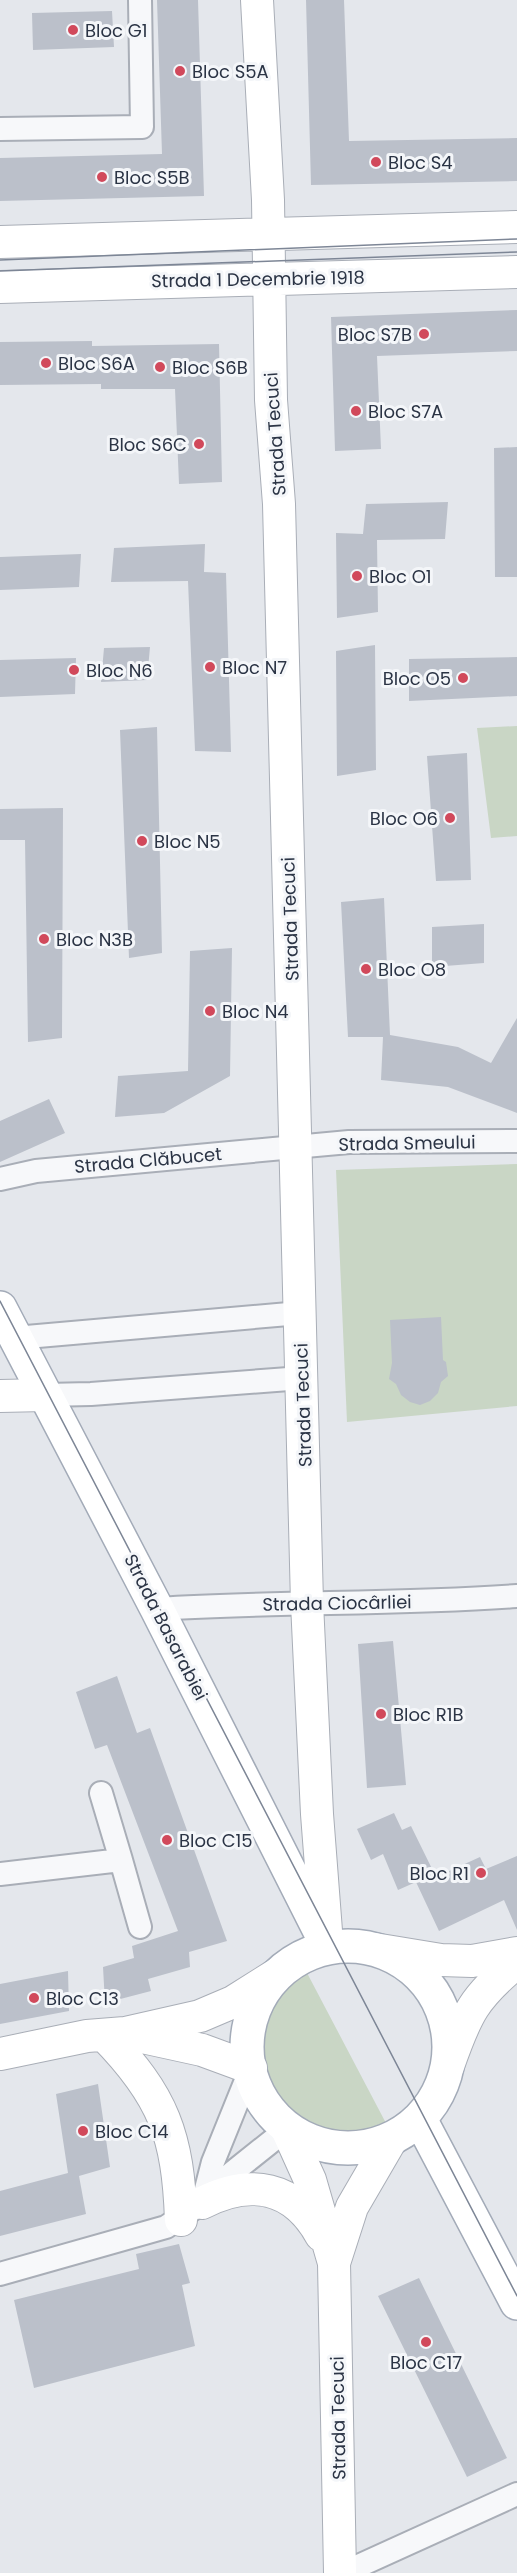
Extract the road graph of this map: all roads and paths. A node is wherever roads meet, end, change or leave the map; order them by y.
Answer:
1 (140, 0) edge
2 (257, 0) edge
3 (0, 129) edge
4 (517, 227) edge
5 (269, 233) junction
6 (0, 242) edge
7 (517, 272) edge
8 (269, 280) junction
9 (0, 287) edge
10 (517, 1142) edge
11 (296, 1147) junction
12 (0, 1179) edge
13 (0, 1308) edge
14 (300, 1313) junction
15 (15, 1338) junction
16 (302, 1378) junction
17 (45, 1395) junction
18 (0, 1396) edge
19 (517, 1596) edge
20 (307, 1603) junction
21 (158, 1609) junction
22 (101, 1793) dead end
23 (122, 1860) junction
24 (0, 1874) edge
25 (140, 1927) dead end
26 (328, 1947) junction
27 (374, 1949) junction
28 (517, 1953) edge
29 (517, 1962) edge
30 (279, 1973) junction
31 (115, 2034) junction
32 (0, 2054) edge
33 (448, 2066) junction
34 (251, 2068) junction
35 (420, 2119) junction
36 (287, 2129) junction
37 (391, 2140) junction
38 (192, 2211) junction
39 (334, 2263) junction
40 (0, 2274) edge
41 (517, 2303) edge
42 (517, 2494) edge
43 (342, 2573) edge

1 - 3 street
2 - 5 main road, Strada Tecuci
4 - 5 main road
5 - 6 main road
5 - 8 main road, Strada Tecuci
7 - 8 main road, Strada 1 Decembrie 1918
8 - 9 main road, Strada 1 Decembrie 1918
8 - 11 main road, Strada Tecuci
10 - 11 street, Strada Smeului
11 - 12 street, Strada Clăbucet
11 - 14 main road, Strada Tecuci
13 - 15 main road, Strada Basarabiei
14 - 15 street
14 - 16 main road, Strada Tecuci
15 - 17 main road, Strada Basarabiei
16 - 17 street
16 - 20 main road, Strada Tecuci
17 - 18 main road
17 - 21 main road, Strada Basarabiei
19 - 20 street, Strada Ciocârliei
20 - 21 street, Strada Ciocârliei
20 - 26 main road, Strada Tecuci
21 - 26 main road, Strada Basarabiei
22 - 23 street
23 - 24 street
23 - 25 street
26 - 27 main road
26 - 30 main road
27 - 28 main road
27 - 33 main road
29 - 33 main road
30 - 31 main road
30 - 34 main road
31 - 32 main road
31 - 34 main road
31 - 38 main road
33 - 35 main road
34 - 36 main road
34 - 38 street
35 - 37 main road
35 - 41 main road
36 - 37 main road
36 - 38 street
36 - 39 main road, Strada Tecuci
37 - 39 main road, Strada Tecuci
38 - 39 main road
38 - 40 street
39 - 43 main road, Strada Tecuci
42 - 43 street

